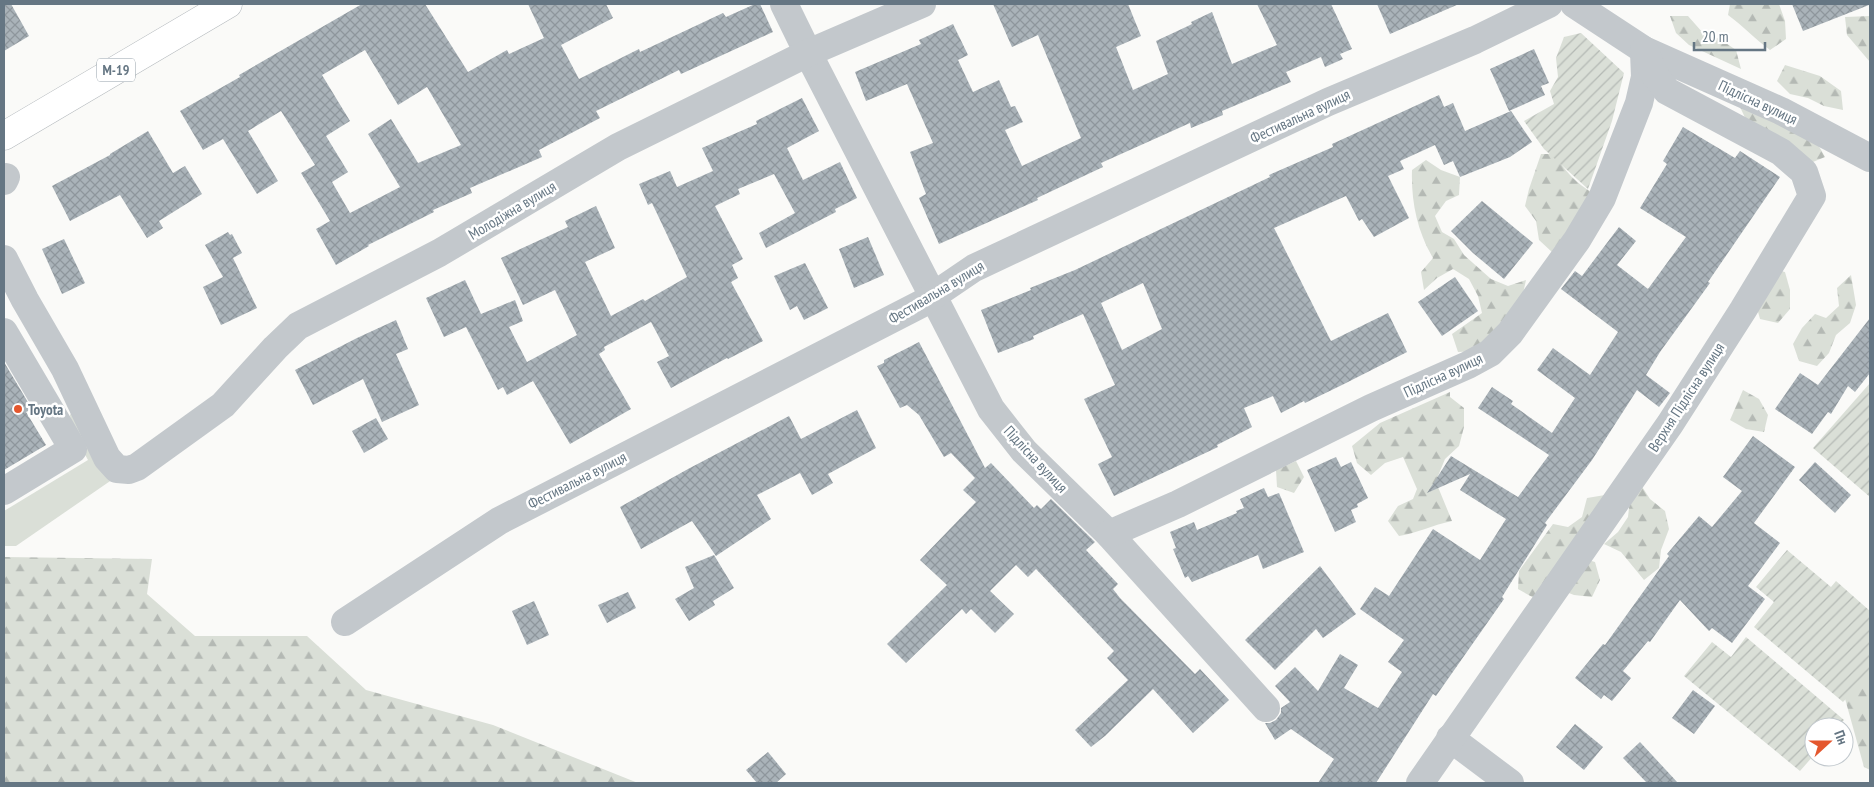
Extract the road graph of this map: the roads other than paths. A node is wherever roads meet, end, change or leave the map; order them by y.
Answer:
1 (228, 4) edge
2 (784, 4) edge
3 (922, 4) edge
4 (1549, 4) edge
5 (1574, 4) edge
6 (1644, 50) junction
7 (808, 53) junction
8 (4, 136) edge
9 (1870, 158) edge
10 (4, 259) edge
11 (934, 295) junction
12 (4, 332) edge
13 (4, 491) edge
14 (1109, 534) junction
15 (345, 622) dead end
16 (1266, 708) dead end
17 (1450, 738) junction
18 (1420, 783) edge
19 (1510, 783) edge

1 - 8 highway, М-19
2 - 7 street, Підлісна вулиця
3 - 7 street, Молодіжна вулиця
4 - 11 street, Фестивальна вулиця
5 - 6 street, Підлісна вулиця
6 - 9 street, Підлісна вулиця
6 - 14 street, Підлісна вулиця
6 - 17 street, Верхня Підлісна вулиця
7 - 10 street, Молодіжна вулиця
7 - 11 street, Підлісна вулиця
11 - 14 street, Підлісна вулиця
11 - 15 street, Фестивальна вулиця
12 - 13 street
14 - 16 street, Підлісна вулиця
17 - 18 street, Верхня Підлісна вулиця
17 - 19 street

